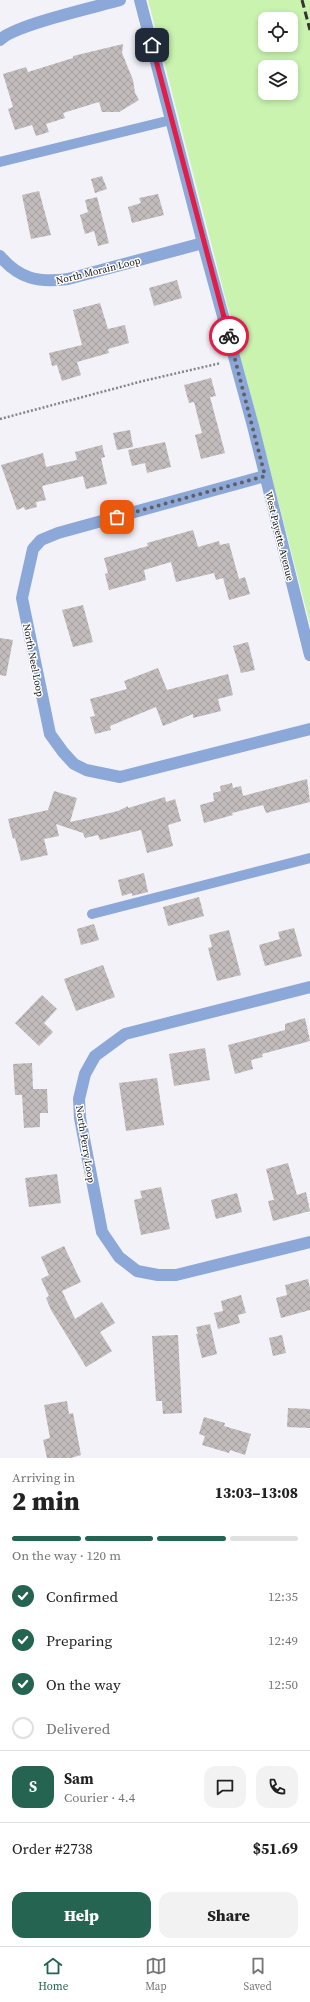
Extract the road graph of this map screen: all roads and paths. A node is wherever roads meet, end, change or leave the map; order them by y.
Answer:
1 (120, 0) edge
2 (140, 0) edge
3 (0, 40) edge
4 (171, 120) junction
5 (0, 162) edge
6 (203, 243) junction
7 (0, 256) edge
8 (236, 361) junction
9 (0, 419) edge
10 (265, 476) junction
11 (310, 655) edge
12 (310, 729) edge
13 (310, 858) edge
14 (92, 914) dead end
15 (310, 988) edge
16 (310, 1242) edge

1 - 3 street
2 - 4 street, West Payette Avenue
4 - 5 lane
4 - 6 street, West Payette Avenue
6 - 7 street, North Morain Loop
6 - 8 street, West Payette Avenue
8 - 9 path
8 - 10 street, West Payette Avenue
10 - 11 street, West Payette Avenue
10 - 12 street, North Neel Loop
13 - 14 lane
15 - 16 street, North Perry Loop

